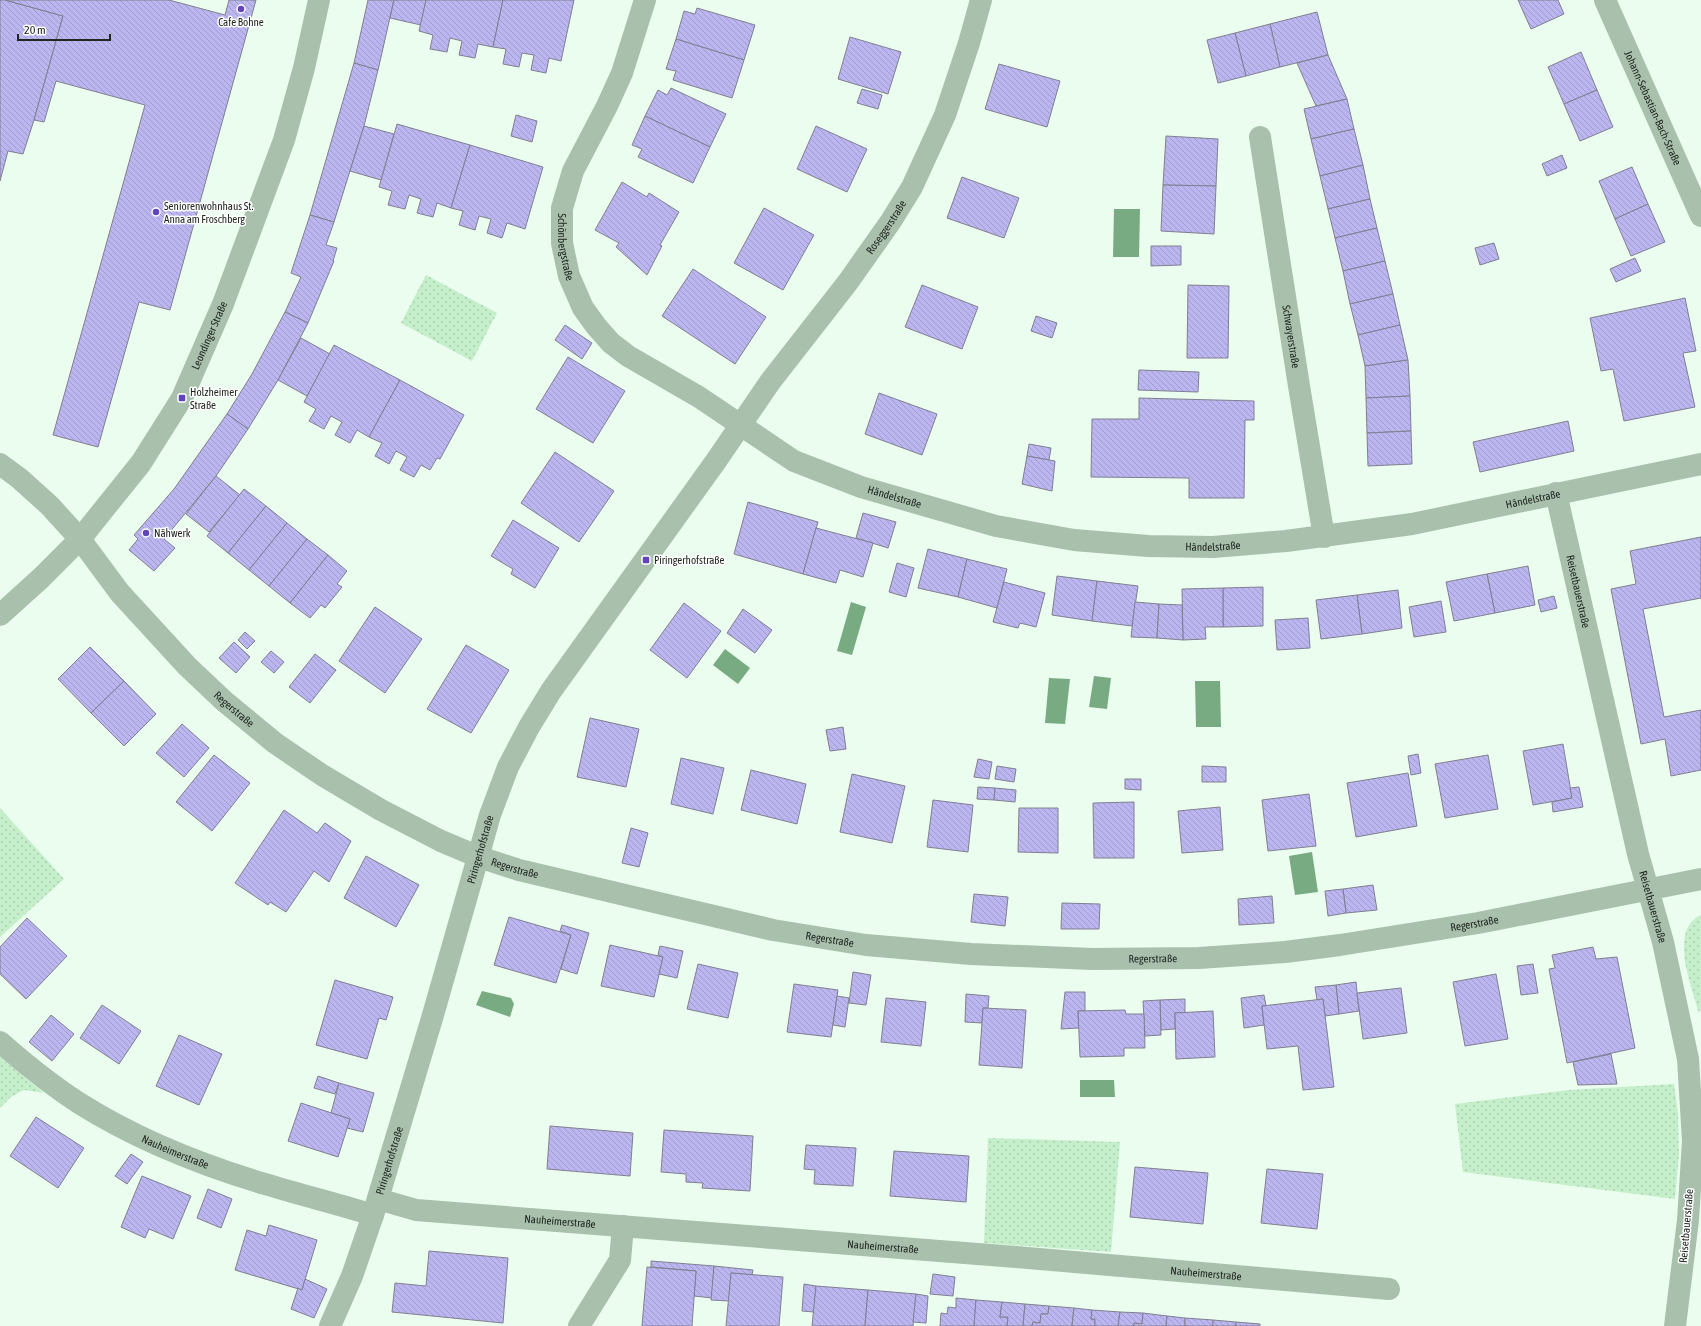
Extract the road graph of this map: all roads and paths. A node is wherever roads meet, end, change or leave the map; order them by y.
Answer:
1 (319, 0) edge
2 (645, 0) edge
3 (981, 0) edge
4 (1605, 0) edge
5 (1260, 137) dead end
6 (1701, 216) edge
7 (740, 426) junction
8 (0, 464) edge
9 (1701, 464) edge
10 (1556, 493) junction
11 (1324, 537) junction
12 (80, 539) junction
13 (0, 615) edge
14 (479, 857) junction
15 (1701, 880) edge
16 (1648, 890) junction
17 (0, 1042) edge
18 (376, 1207) junction
19 (623, 1226) junction
20 (1389, 1289) dead end
21 (330, 1326) edge
22 (579, 1326) edge
23 (1675, 1326) edge

1 - 12 street, Leondinger Straße
2 - 7 street, Schönbergstraße
3 - 7 street, Roseggerstraße
4 - 6 street, Johann-Sebastian-Bach-Straße
5 - 11 street, Schwayerstraße
7 - 11 street, Händelstraße
7 - 14 street, Piringerhofstraße
8 - 12 street
9 - 10 street, Händelstraße
10 - 11 street, Händelstraße
10 - 16 street, Reisetbauerstraße
12 - 13 street, Leondinger Straße
12 - 14 street, Regerstraße
14 - 16 street, Regerstraße
14 - 18 street, Piringerhofstraße
15 - 16 street, Regerstraße
16 - 23 street, Reisetbauerstraße
17 - 18 street, Nauheimerstraße
18 - 19 street, Nauheimerstraße
18 - 21 street, Piringerhofstraße
19 - 20 street, Nauheimerstraße
19 - 22 street

